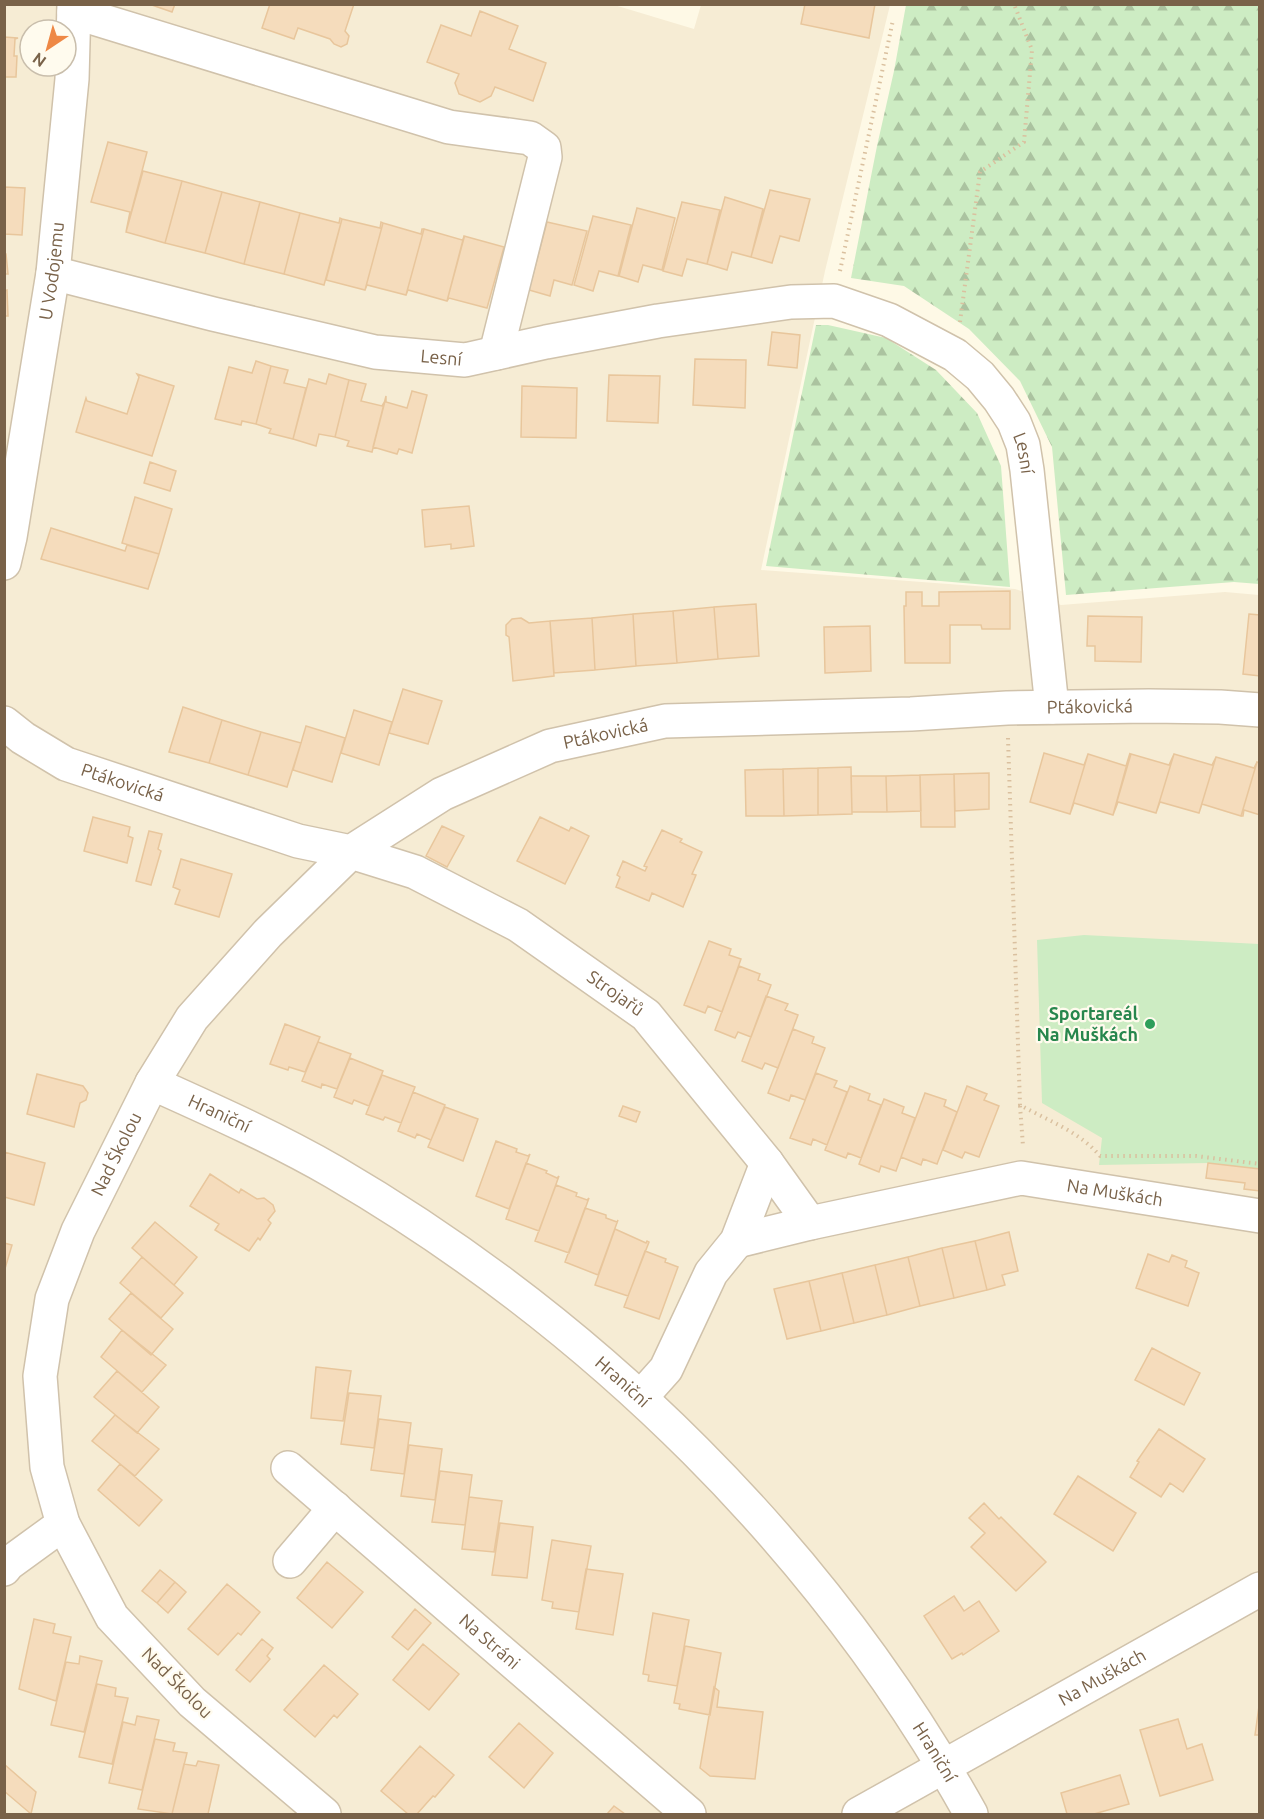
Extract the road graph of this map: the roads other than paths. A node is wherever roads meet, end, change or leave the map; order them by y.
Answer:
1 (74, 8) edge
2 (53, 273) junction
3 (496, 353) junction
4 (6, 547) edge
5 (1052, 707) junction
6 (1260, 710) edge
7 (4, 723) edge
8 (351, 852) junction
9 (153, 1083) junction
10 (767, 1163) junction
11 (1260, 1216) edge
12 (810, 1223) junction
13 (736, 1241) junction
14 (640, 1397) junction
15 (288, 1468) dead end
16 (335, 1508) junction
17 (63, 1524) junction
18 (290, 1561) dead end
19 (4, 1569) edge
20 (1260, 1589) edge
21 (945, 1768) junction
22 (324, 1815) edge
23 (689, 1815) edge
24 (859, 1815) edge
25 (971, 1815) edge

1 - 2 street, U Vodojemu
1 - 3 street
2 - 3 street, Lesní
2 - 4 street, U Vodojemu
3 - 5 street, Lesní
5 - 6 street, Ptákovická
5 - 8 street, Ptákovická
7 - 8 street, Ptákovická
8 - 9 street, Nad Školou
8 - 10 street, Strojařů
9 - 14 street, Hraniční
9 - 17 street, Nad Školou
10 - 12 street, Strojařů
10 - 13 street
11 - 12 street, Na Muškách
12 - 13 street, Na Muškách
13 - 14 street
14 - 21 street, Hraniční
15 - 16 street, Na Stráni
16 - 18 street
16 - 23 street, Na Stráni
17 - 19 street
17 - 22 street, Nad Školou
20 - 21 street, Na Muškách
21 - 24 street
21 - 25 street, Hraniční

